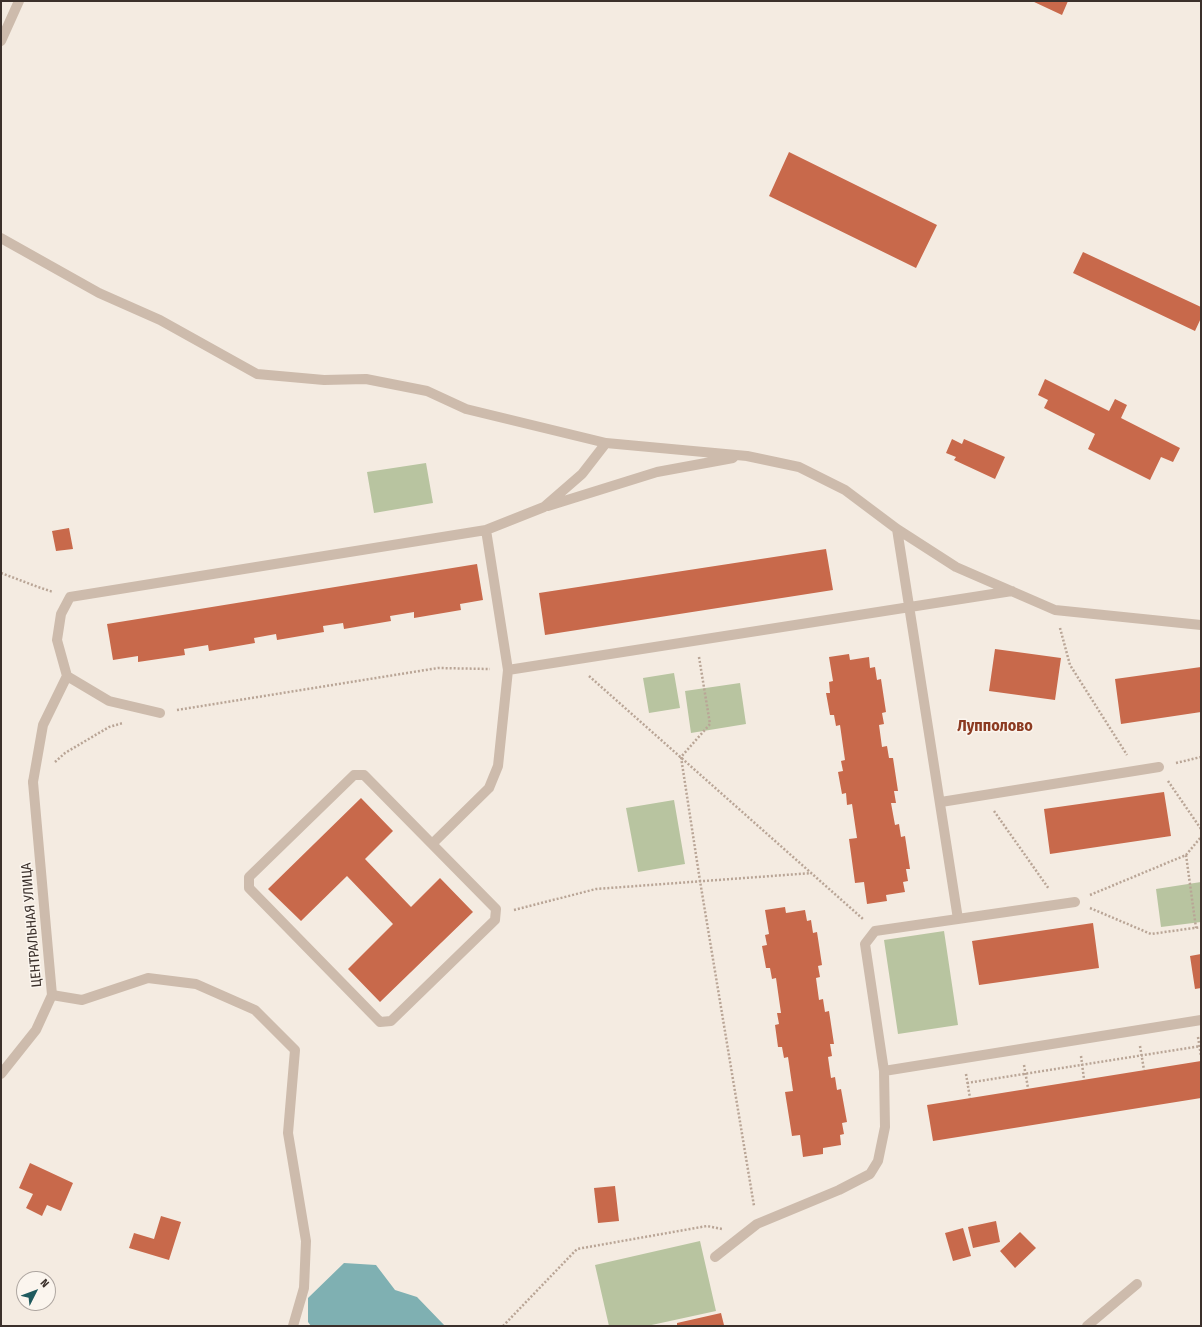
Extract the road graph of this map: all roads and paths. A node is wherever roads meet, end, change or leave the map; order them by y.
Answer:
1 (19, 1) edge
2 (1, 41) edge
3 (1, 238) edge
4 (606, 442) junction
5 (747, 456) junction
6 (544, 507) junction
7 (897, 529) junction
8 (486, 530) junction
9 (1, 573) edge
10 (1012, 591) junction
11 (70, 597) junction
12 (909, 607) junction
13 (1055, 610) junction
14 (1201, 625) edge
15 (697, 640) junction
16 (570, 660) junction
17 (508, 670) junction
18 (67, 676) junction
19 (160, 713) joint
20 (124, 723) dead end
21 (681, 757) junction
22 (1201, 757) edge
23 (1159, 767) junction
24 (1136, 770) junction
25 (33, 782) junction
26 (983, 795) junction
27 (941, 802) junction
28 (1201, 829) edge
29 (1201, 837) edge
30 (432, 844) junction
31 (1186, 855) junction
32 (812, 873) junction
33 (700, 881) junction
34 (1075, 902) junction
35 (1060, 904) junction
36 (496, 909) junction
37 (958, 919) junction
38 (1201, 927) edge
39 (1196, 928) junction
40 (875, 931) junction
41 (52, 995) junction
42 (1201, 1020) edge
43 (1138, 1030) junction
44 (1078, 1040) junction
45 (1201, 1046) edge
46 (1022, 1048) junction
47 (1142, 1055) junction
48 (963, 1058) junction
49 (1082, 1065) junction
50 (1144, 1070) dead end
51 (884, 1071) junction
52 (1, 1074) edge
53 (1026, 1074) junction
54 (1084, 1079) dead end
55 (967, 1083) junction
56 (1028, 1088) dead end
57 (970, 1098) dead end
58 (757, 1224) junction
59 (746, 1232) junction
60 (715, 1257) dead end
61 (1137, 1284) dead end
62 (293, 1326) edge
63 (503, 1326) edge
64 (1087, 1326) edge

1 - 2 street
3 - 4 street
4 - 5 street
4 - 6 street
5 - 6 street
5 - 7 street
6 - 8 street
7 - 10 street
7 - 12 street
8 - 11 street
8 - 17 street
9 - 11 path
10 - 12 street
10 - 13 street
11 - 18 street
12 - 15 street
12 - 27 street
13 - 14 street
13 - 24 path
15 - 16 street
15 - 21 path
16 - 17 street
16 - 21 path
17 - 19 path
17 - 30 street
18 - 19 street
18 - 25 street, ЦЕНТРАЛЬНАЯ УЛИЦА
20 - 25 path
21 - 32 path
21 - 33 path
22 - 23 path
23 - 24 street
23 - 28 path
24 - 26 street
25 - 41 street, ЦЕНТРАЛЬНАЯ УЛИЦА
26 - 27 street
26 - 35 path
27 - 37 street
29 - 31 path
30 - 36 street
30 - 36 street
31 - 34 path
31 - 39 path
32 - 33 path
32 - 40 path
33 - 36 path
33 - 58 path
34 - 35 street
34 - 39 path
35 - 37 street
37 - 40 street
38 - 39 path
40 - 51 street
41 - 52 street, ЦЕНТРАЛЬНАЯ УЛИЦА
41 - 62 street
42 - 43 street
43 - 44 street
43 - 47 path
44 - 46 street
44 - 49 path
45 - 47 path
46 - 48 street
46 - 53 path
47 - 49 path
47 - 50 path
48 - 51 street
48 - 55 path
49 - 53 path
49 - 54 path
51 - 58 street
53 - 55 path
53 - 56 path
55 - 57 path
58 - 59 street
59 - 60 street
59 - 63 path
61 - 64 street

